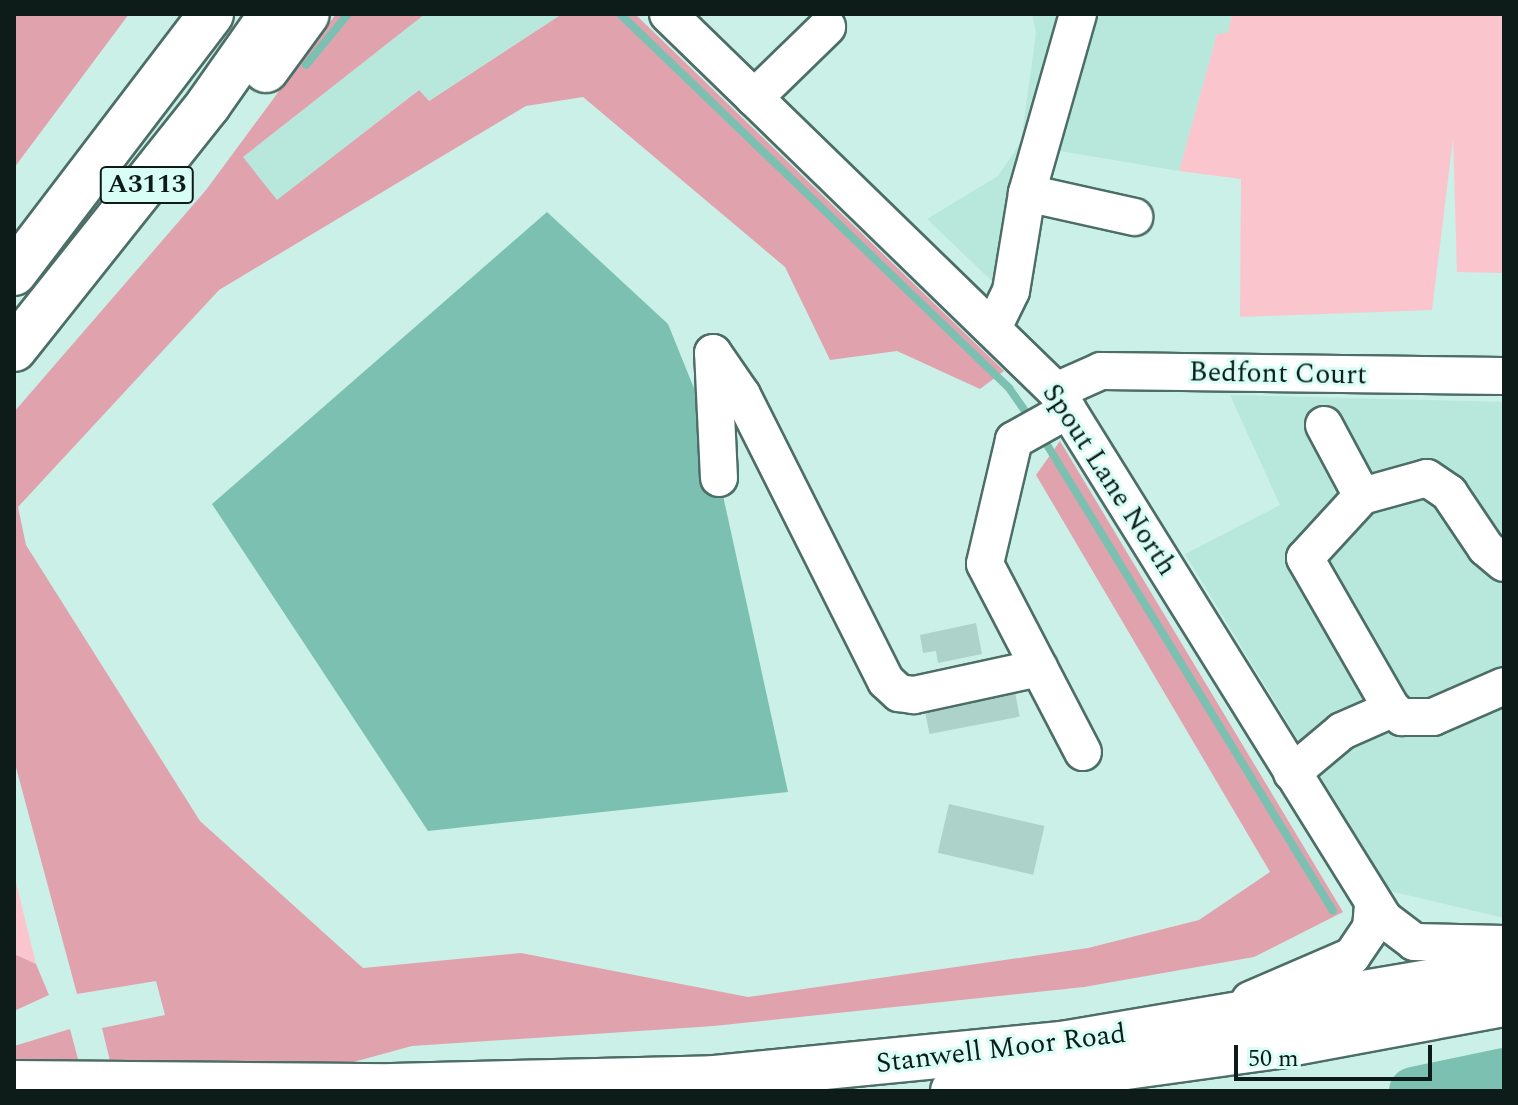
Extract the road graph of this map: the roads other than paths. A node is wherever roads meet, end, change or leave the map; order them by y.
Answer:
1 (178, 14) edge
2 (211, 14) edge
3 (272, 14) edge
4 (307, 14) edge
5 (668, 14) edge
6 (1078, 14) edge
7 (827, 27) dead end
8 (754, 98) junction
9 (142, 111) junction
10 (1027, 193) junction
11 (130, 207) junction
12 (1134, 217) dead end
13 (14, 273) edge
14 (993, 328) junction
15 (14, 349) edge
16 (1504, 376) edge
17 (1049, 414) junction
18 (1324, 425) dead end
19 (719, 478) dead end
20 (1362, 496) junction
21 (1504, 563) edge
22 (1039, 668) junction
23 (1504, 686) edge
24 (1392, 709) junction
25 (1083, 752) dead end
26 (1292, 773) junction
27 (1373, 905) junction
28 (1504, 944) edge
29 (1504, 969) edge
30 (1504, 1004) edge
31 (1185, 1026) junction
32 (14, 1083) edge
33 (953, 1091) edge

1 - 9 main road
2 - 9 main road, A3113
3 - 11 main road, A3113
4 - 11 main road
5 - 8 street, Spout Lane North
6 - 10 street
7 - 8 street
8 - 14 street, Spout Lane North
9 - 13 main road, A3113
10 - 12 street
10 - 14 street
11 - 15 main road, A3113
14 - 17 street, Spout Lane North
16 - 17 street, Bedfont Court
17 - 22 street
17 - 26 street, Spout Lane North
18 - 20 street
19 - 22 street
20 - 21 street
20 - 24 street
22 - 25 street
23 - 24 street
24 - 26 street
26 - 27 street, Spout Lane North
27 - 28 street, Spout Lane North
27 - 31 street
29 - 31 main road, Stanwell Moor Road
30 - 33 main road, Stanwell Moor Road
31 - 32 main road, Stanwell Moor Road

